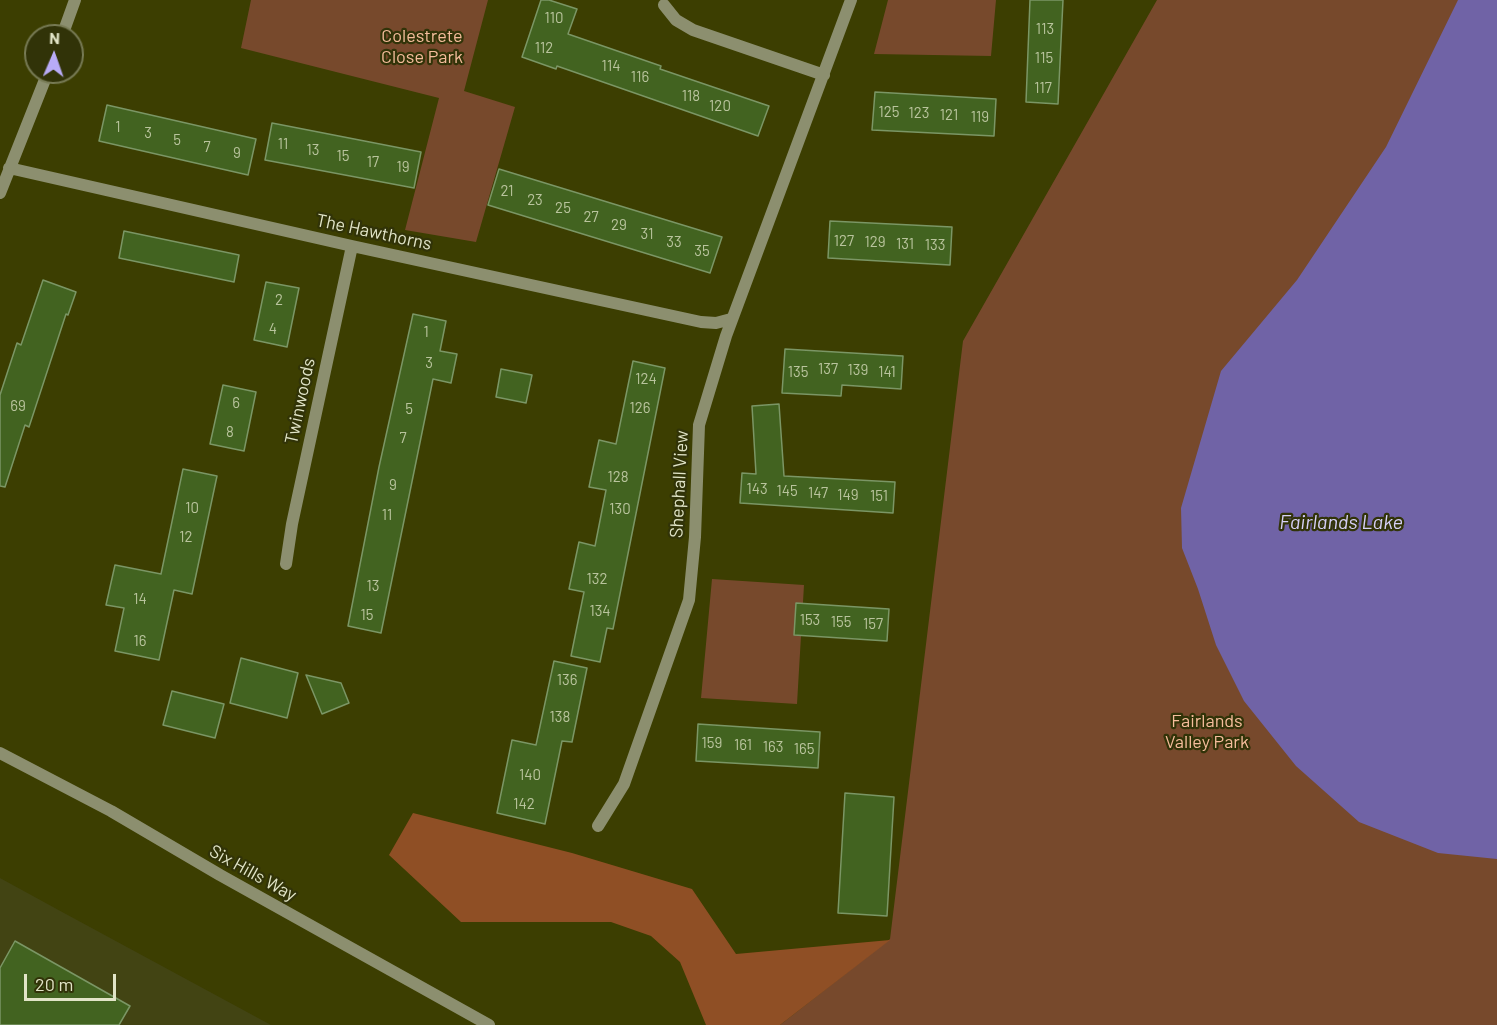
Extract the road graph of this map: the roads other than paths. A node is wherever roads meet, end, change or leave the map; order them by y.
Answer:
1 (75, 0) edge
2 (851, 0) edge
3 (664, 5) dead end
4 (66, 24) edge
5 (824, 75) junction
6 (43, 84) edge
7 (9, 168) junction
8 (0, 193) edge
9 (352, 246) junction
10 (731, 319) junction
11 (286, 564) dead end
12 (0, 753) edge
13 (598, 826) dead end
14 (489, 1025) edge

1 - 4 street
2 - 5 street, Shephall View
3 - 5 street
5 - 10 street, Shephall View
6 - 7 street
7 - 8 street
7 - 9 street, The Hawthorns
9 - 10 street, The Hawthorns
9 - 11 street, Twinwoods
10 - 13 street, Shephall View
12 - 14 street, Six Hills Way

